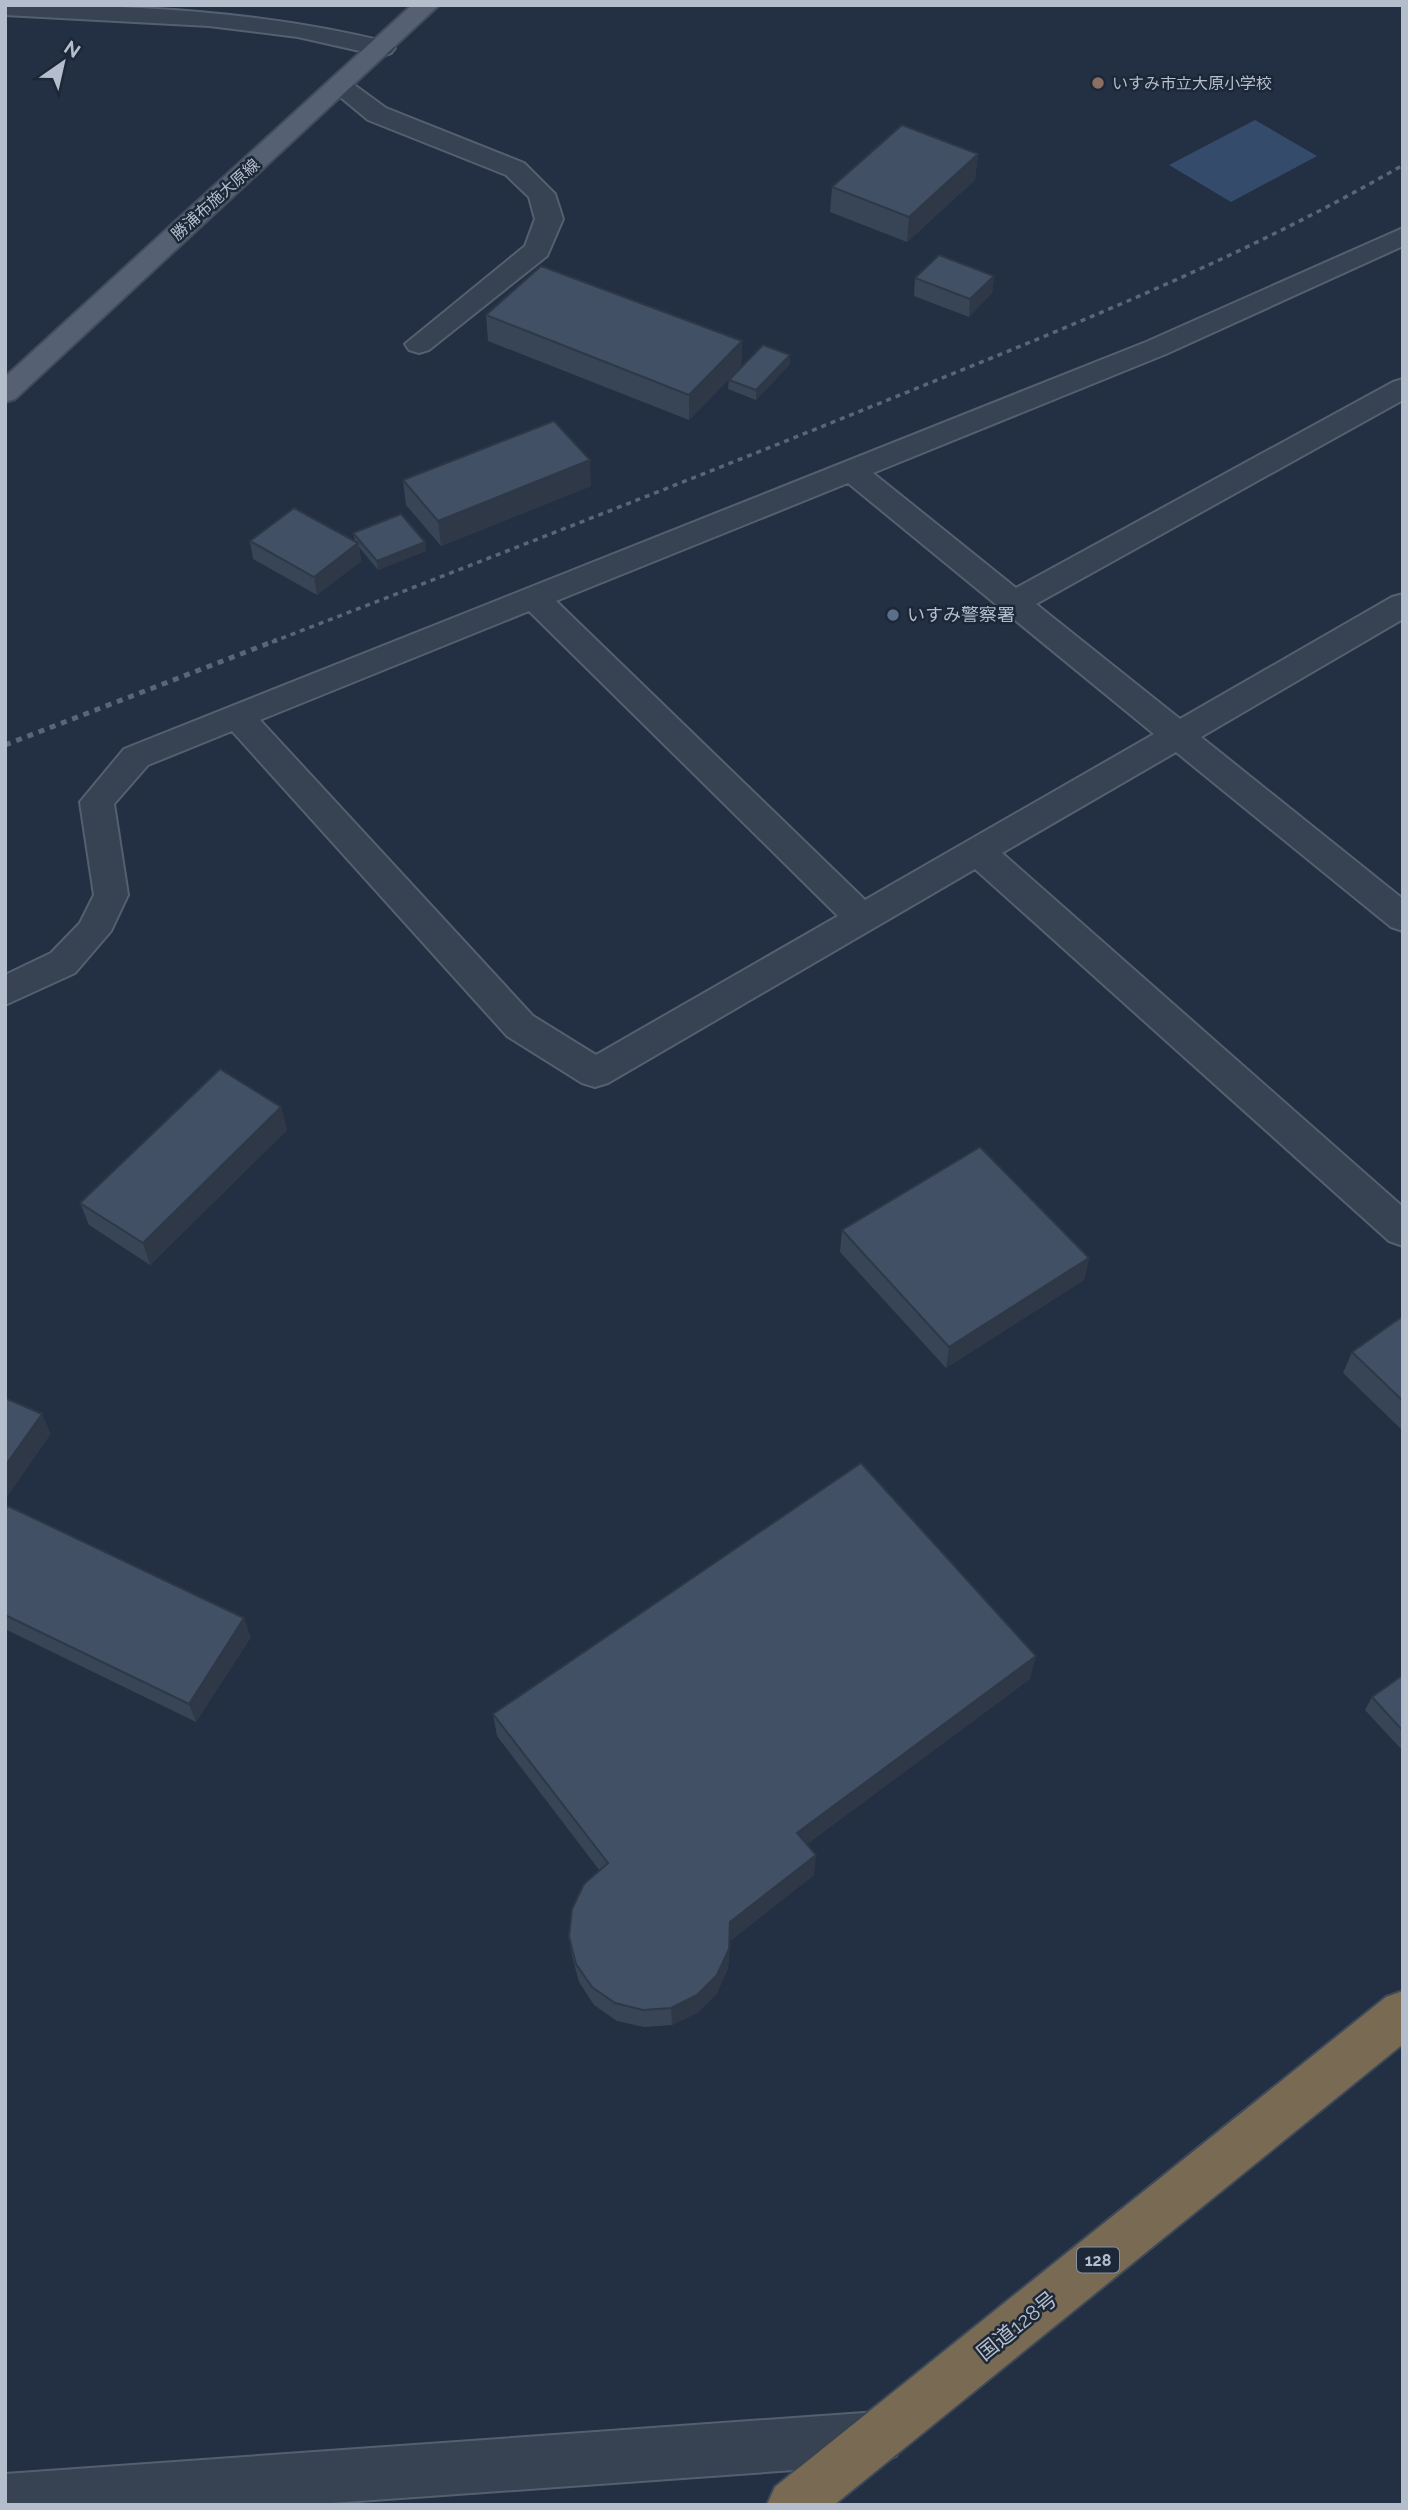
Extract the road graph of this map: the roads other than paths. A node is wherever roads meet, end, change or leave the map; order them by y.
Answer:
1 (427, 5) edge
2 (5, 7) edge
3 (382, 48) junction
4 (340, 86) junction
5 (1402, 237) edge
6 (419, 344) dead end
7 (1403, 388) edge
8 (5, 393) edge
9 (852, 471) junction
10 (534, 598) junction
11 (1013, 603) junction
12 (1403, 605) edge
13 (236, 715) junction
14 (1177, 735) junction
15 (977, 851) junction
16 (1394, 899) edge
17 (862, 918) junction
18 (5, 991) edge
19 (1403, 1230) edge
20 (1403, 2014) edge
21 (878, 2438) junction
22 (5, 2500) edge
23 (793, 2505) edge

1 - 3 main road, 勝浦布施大原線
2 - 3 street
3 - 4 main road, 勝浦布施大原線
4 - 6 street
4 - 8 main road, 勝浦布施大原線
5 - 9 street
7 - 11 street
9 - 10 street
9 - 11 street
10 - 13 street
10 - 17 street
11 - 14 street
12 - 14 street
13 - 17 street
13 - 18 street
14 - 15 street
14 - 16 street
15 - 17 street
15 - 19 street
20 - 21 highway, 国道128号 / 128
21 - 22 street
21 - 23 highway, 国道128号 / 128

